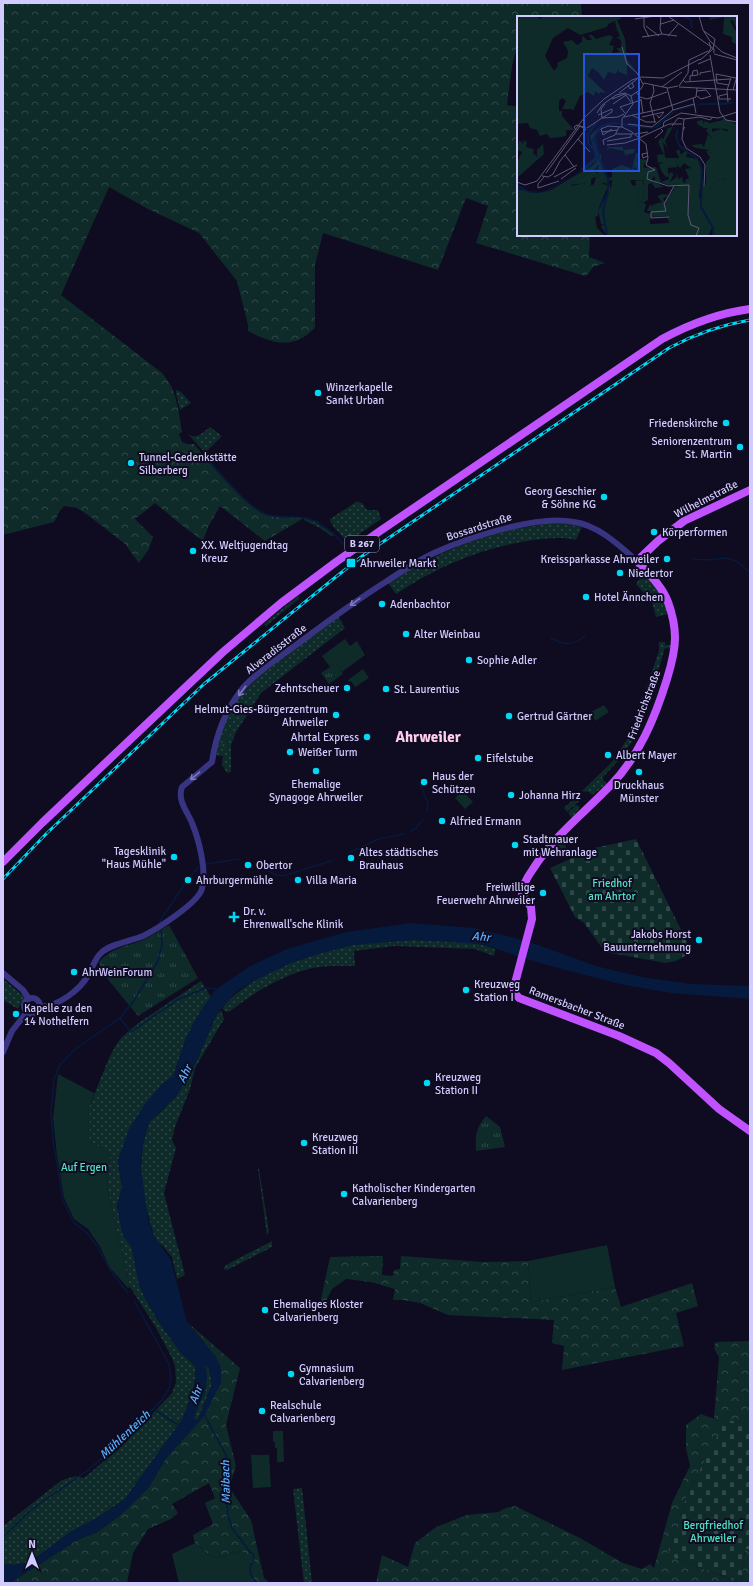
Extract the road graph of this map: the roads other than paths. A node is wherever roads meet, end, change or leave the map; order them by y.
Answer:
1 (750, 309) edge
2 (750, 490) edge
3 (637, 561) junction
4 (374, 590) joint
5 (542, 856) joint
6 (3, 862) edge
7 (3, 973) edge
8 (29, 999) junction
9 (40, 1007) junction
10 (27, 1012) junction
11 (3, 1052) edge
12 (750, 1132) edge

1 - 6 main road, B 267
2 - 3 main road, Wilhelmstraße
3 - 4 street, Bossardstraße
3 - 5 main road, Friedrichstraße
4 -> 9 street, Alveradisstraße
5 - 12 main road, Ramersbacher Straße
7 - 8 street
8 - 9 street
8 - 10 street
9 - 10 street
10 - 11 street

